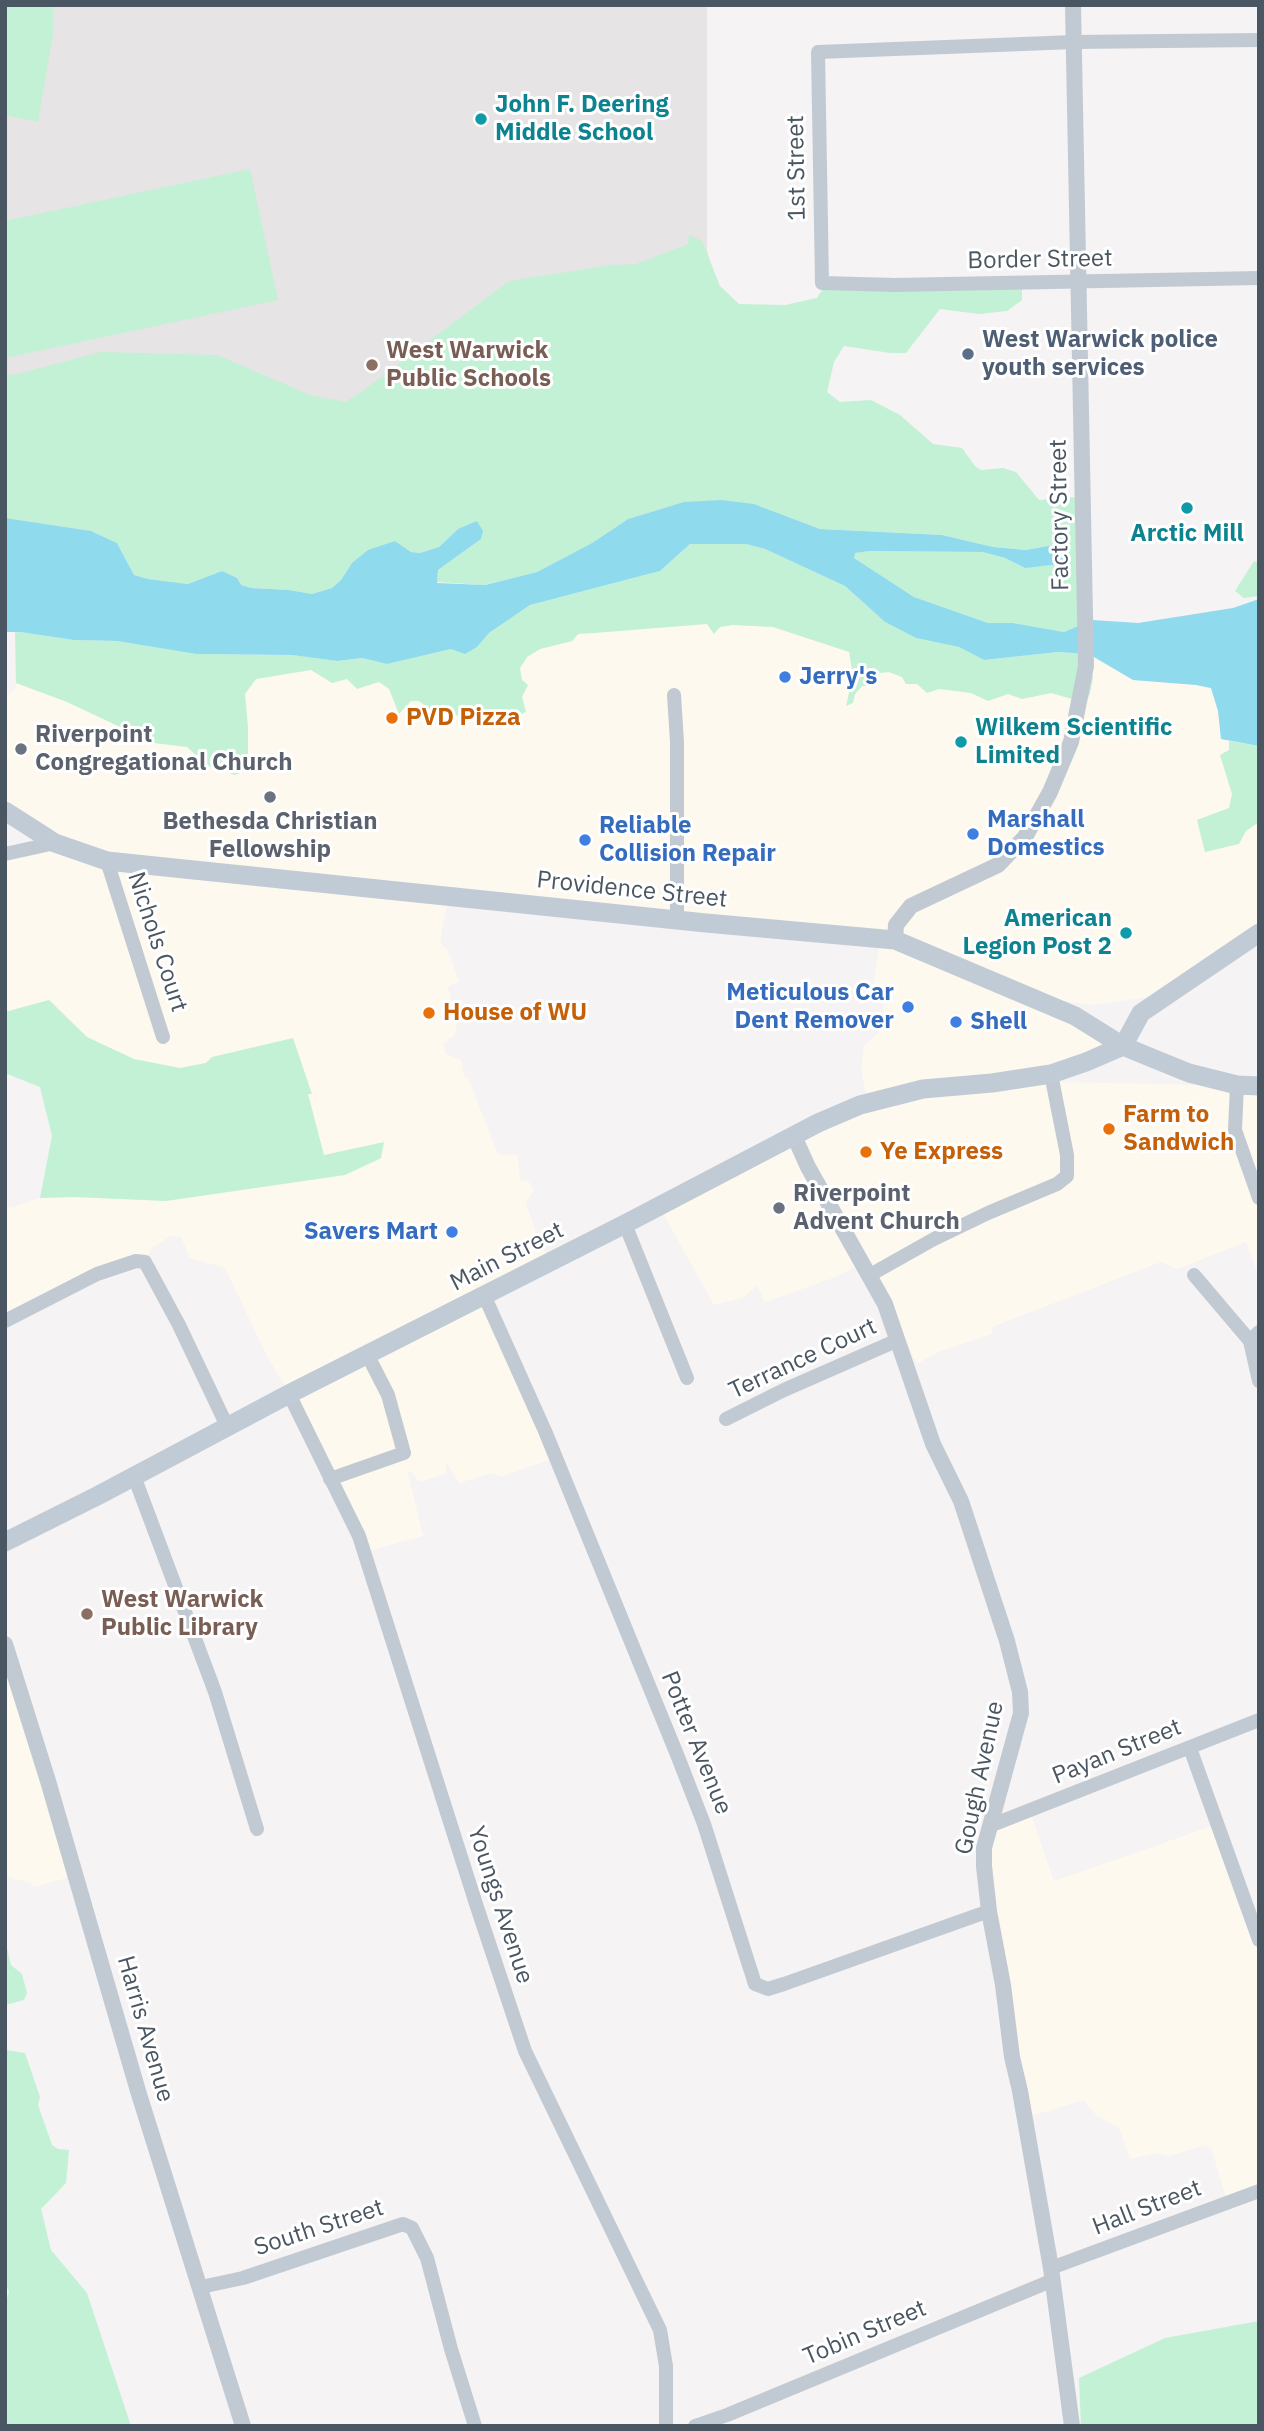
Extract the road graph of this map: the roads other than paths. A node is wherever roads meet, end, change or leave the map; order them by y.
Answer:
1 (1073, 5) edge
2 (1259, 40) edge
3 (1074, 42) junction
4 (1259, 278) edge
5 (822, 283) joint
6 (1078, 283) junction
7 (674, 695) dead end
8 (5, 811) edge
9 (55, 843) junction
10 (5, 854) edge
11 (107, 861) junction
12 (677, 920) junction
13 (1259, 933) edge
14 (895, 940) junction
15 (163, 1037) dead end
16 (1123, 1046) junction
17 (1051, 1074) junction
18 (1237, 1085) junction
19 (1259, 1086) edge
20 (794, 1136) junction
21 (1259, 1198) edge
22 (625, 1224) junction
23 (870, 1275) junction
24 (1194, 1275) dead end
25 (484, 1295) junction
26 (5, 1321) edge
27 (1254, 1337) edge
28 (898, 1340) junction
29 (367, 1354) junction
30 (687, 1378) dead end
31 (1259, 1381) edge
32 (289, 1394) junction
33 (726, 1419) dead end
34 (227, 1426) junction
35 (134, 1476) junction
36 (330, 1479) junction
37 (5, 1542) edge
38 (5, 1644) edge
39 (1259, 1720) edge
40 (1189, 1748) junction
41 (992, 1825) junction
42 (257, 1829) dead end
43 (989, 1911) junction
44 (1259, 1940) edge
45 (1259, 2191) edge
46 (1051, 2274) junction
47 (201, 2287) junction
48 (243, 2426) edge
49 (475, 2426) edge
50 (666, 2426) edge
51 (695, 2426) edge
52 (1072, 2426) edge

1 - 3 street, Factory Street
2 - 3 street
3 - 5 street, 1st Street
3 - 6 street, Factory Street
4 - 6 street, Border Street
5 - 6 street, Border Street
6 - 14 street, Factory Street
7 - 12 street
8 - 9 main road, Providence Street
9 - 10 street
9 - 11 main road, Providence Street
11 - 12 main road, Providence Street
11 - 15 street, Nichols Court
12 - 14 main road, Providence Street
13 - 16 main road
14 - 16 main road, Providence Street
16 - 17 main road, Main Street
16 - 18 main road, Providence Street
17 - 20 main road, Main Street
17 - 23 street
18 - 19 main road
18 - 21 street
20 - 22 main road, Main Street
20 - 23 street, Gough Avenue
22 - 25 main road, Main Street
22 - 30 street
23 - 28 street, Gough Avenue
24 - 27 street
25 - 29 main road, Main Street
25 - 43 street, Potter Avenue
26 - 34 street
27 - 31 street
28 - 33 street, Terrance Court
28 - 41 street, Gough Avenue
29 - 32 main road, Main Street
29 - 36 street
32 - 34 main road, Main Street
32 - 36 street, Youngs Avenue
34 - 35 main road, Main Street
35 - 37 main road, Main Street
35 - 42 street
36 - 50 street, Youngs Avenue
38 - 47 street, Harris Avenue
39 - 40 street, Payan Street
40 - 41 street, Payan Street
40 - 44 street
41 - 43 street, Gough Avenue
43 - 46 street, Gough Avenue
45 - 46 street, Hall Street
46 - 51 street, Tobin Street
46 - 52 street, Gough Avenue
47 - 48 street, Harris Avenue
47 - 49 street, South Street

